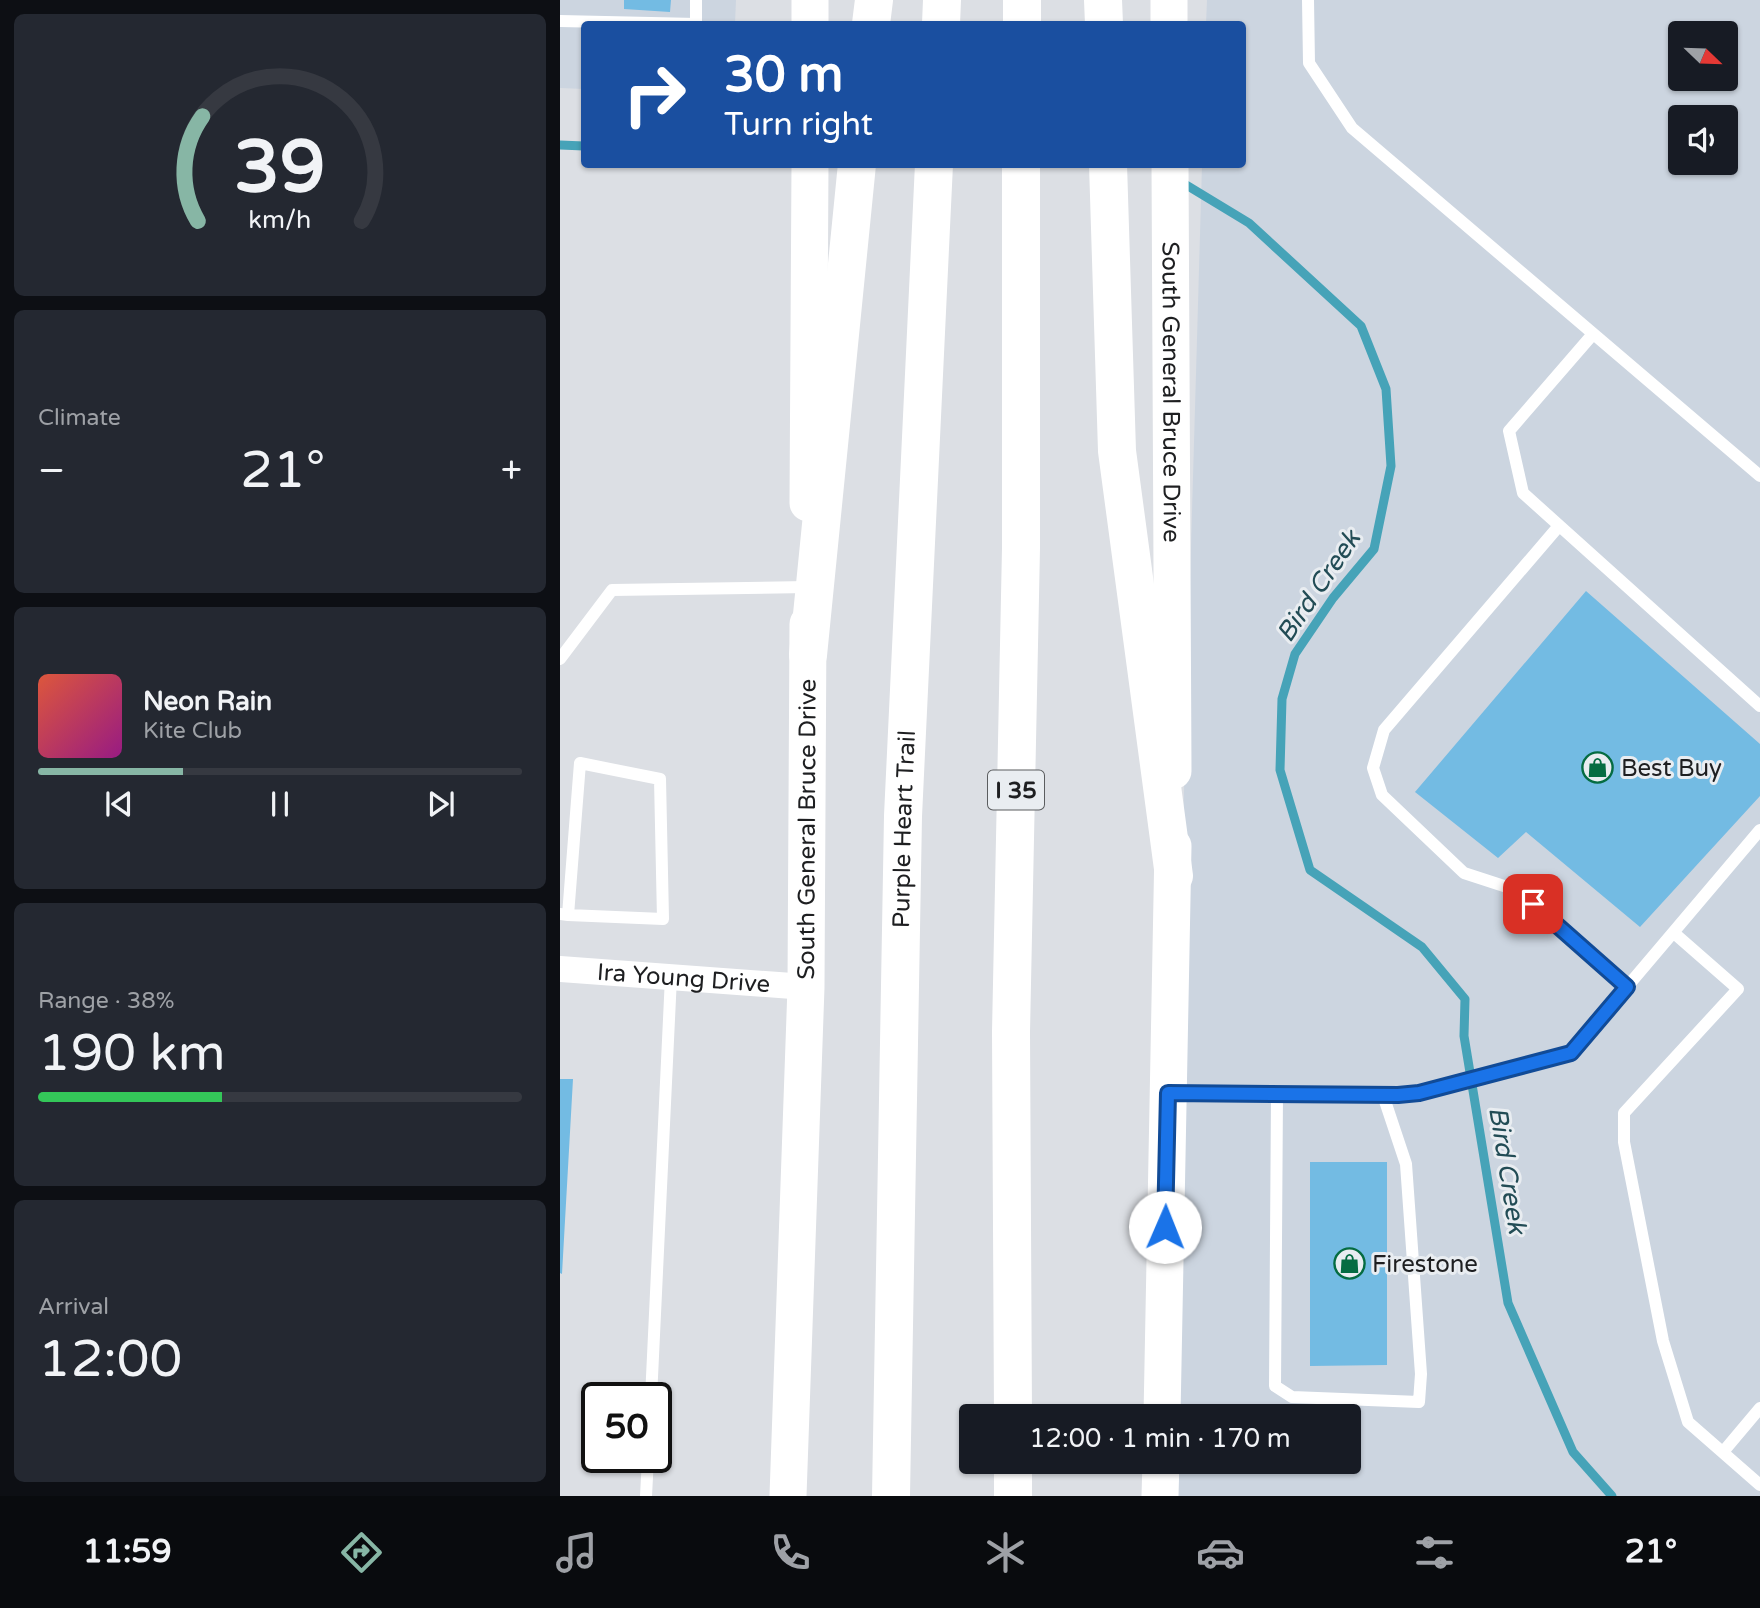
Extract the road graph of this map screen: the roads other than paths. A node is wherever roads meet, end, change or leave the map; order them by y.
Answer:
1 (696, 0) edge
2 (810, 0) edge
3 (874, 0) edge
4 (943, 0) edge
5 (1022, 0) edge
6 (1103, 0) edge
7 (1169, 0) edge
8 (1308, 0) edge
9 (696, 21) edge
10 (810, 21) edge
11 (871, 21) edge
12 (941, 21) edge
13 (1022, 21) edge
14 (1104, 21) edge
15 (1169, 21) edge
16 (560, 22) edge
17 (581, 22) edge
18 (810, 168) edge
19 (857, 168) edge
20 (934, 168) edge
21 (1021, 168) edge
22 (1108, 168) edge
23 (1170, 168) edge
24 (1592, 334) junction
25 (1760, 476) edge
26 (1558, 527) junction
27 (808, 587) junction
28 (808, 655) junction
29 (560, 659) edge
30 (1760, 706) edge
31 (1760, 830) edge
32 (1174, 876) junction
33 (564, 914) edge
34 (1674, 933) junction
35 (560, 969) edge
36 (671, 977) junction
37 (806, 986) junction
38 (1627, 987) junction
39 (1168, 1093) junction
40 (1277, 1094) junction
41 (1383, 1095) junction
42 (652, 1382) edge
43 (1013, 1404) edge
44 (1162, 1404) edge
45 (1760, 1408) edge
46 (1723, 1452) junction
47 (647, 1473) edge
48 (1013, 1474) edge
49 (1161, 1474) edge
50 (1760, 1485) edge
51 (646, 1496) edge
52 (788, 1496) edge
53 (891, 1496) edge
54 (1013, 1496) edge
55 (1160, 1496) edge

1 - 9 lane
2 - 10 main road
3 - 11 highway
4 - 12 highway
5 - 13 highway
6 - 14 highway
7 - 15 main road
8 - 24 lane
16 - 17 lane
18 - 27 main road, South General Bruce Drive
19 - 28 highway
20 - 53 highway, Purple Heart Trail
21 - 43 highway, I 35
22 - 32 highway
23 - 32 main road, South General Bruce Drive
24 - 25 lane
24 - 26 lane
26 - 30 lane
26 - 38 lane
27 - 28 main road, South General Bruce Drive
27 - 29 lane
28 - 37 main road, South General Bruce Drive
31 - 34 lane
32 - 39 main road, South General Bruce Drive
33 - 33 lane
34 - 38 lane
34 - 46 lane
35 - 36 street, Ira Young Drive
36 - 37 street, Ira Young Drive
36 - 42 lane
37 - 52 main road, South General Bruce Drive
38 - 41 lane
39 - 40 lane
39 - 44 main road, South General Bruce Drive
40 - 41 lane
40 - 41 lane
45 - 46 lane
46 - 50 lane
47 - 51 lane
48 - 54 highway
49 - 55 main road

